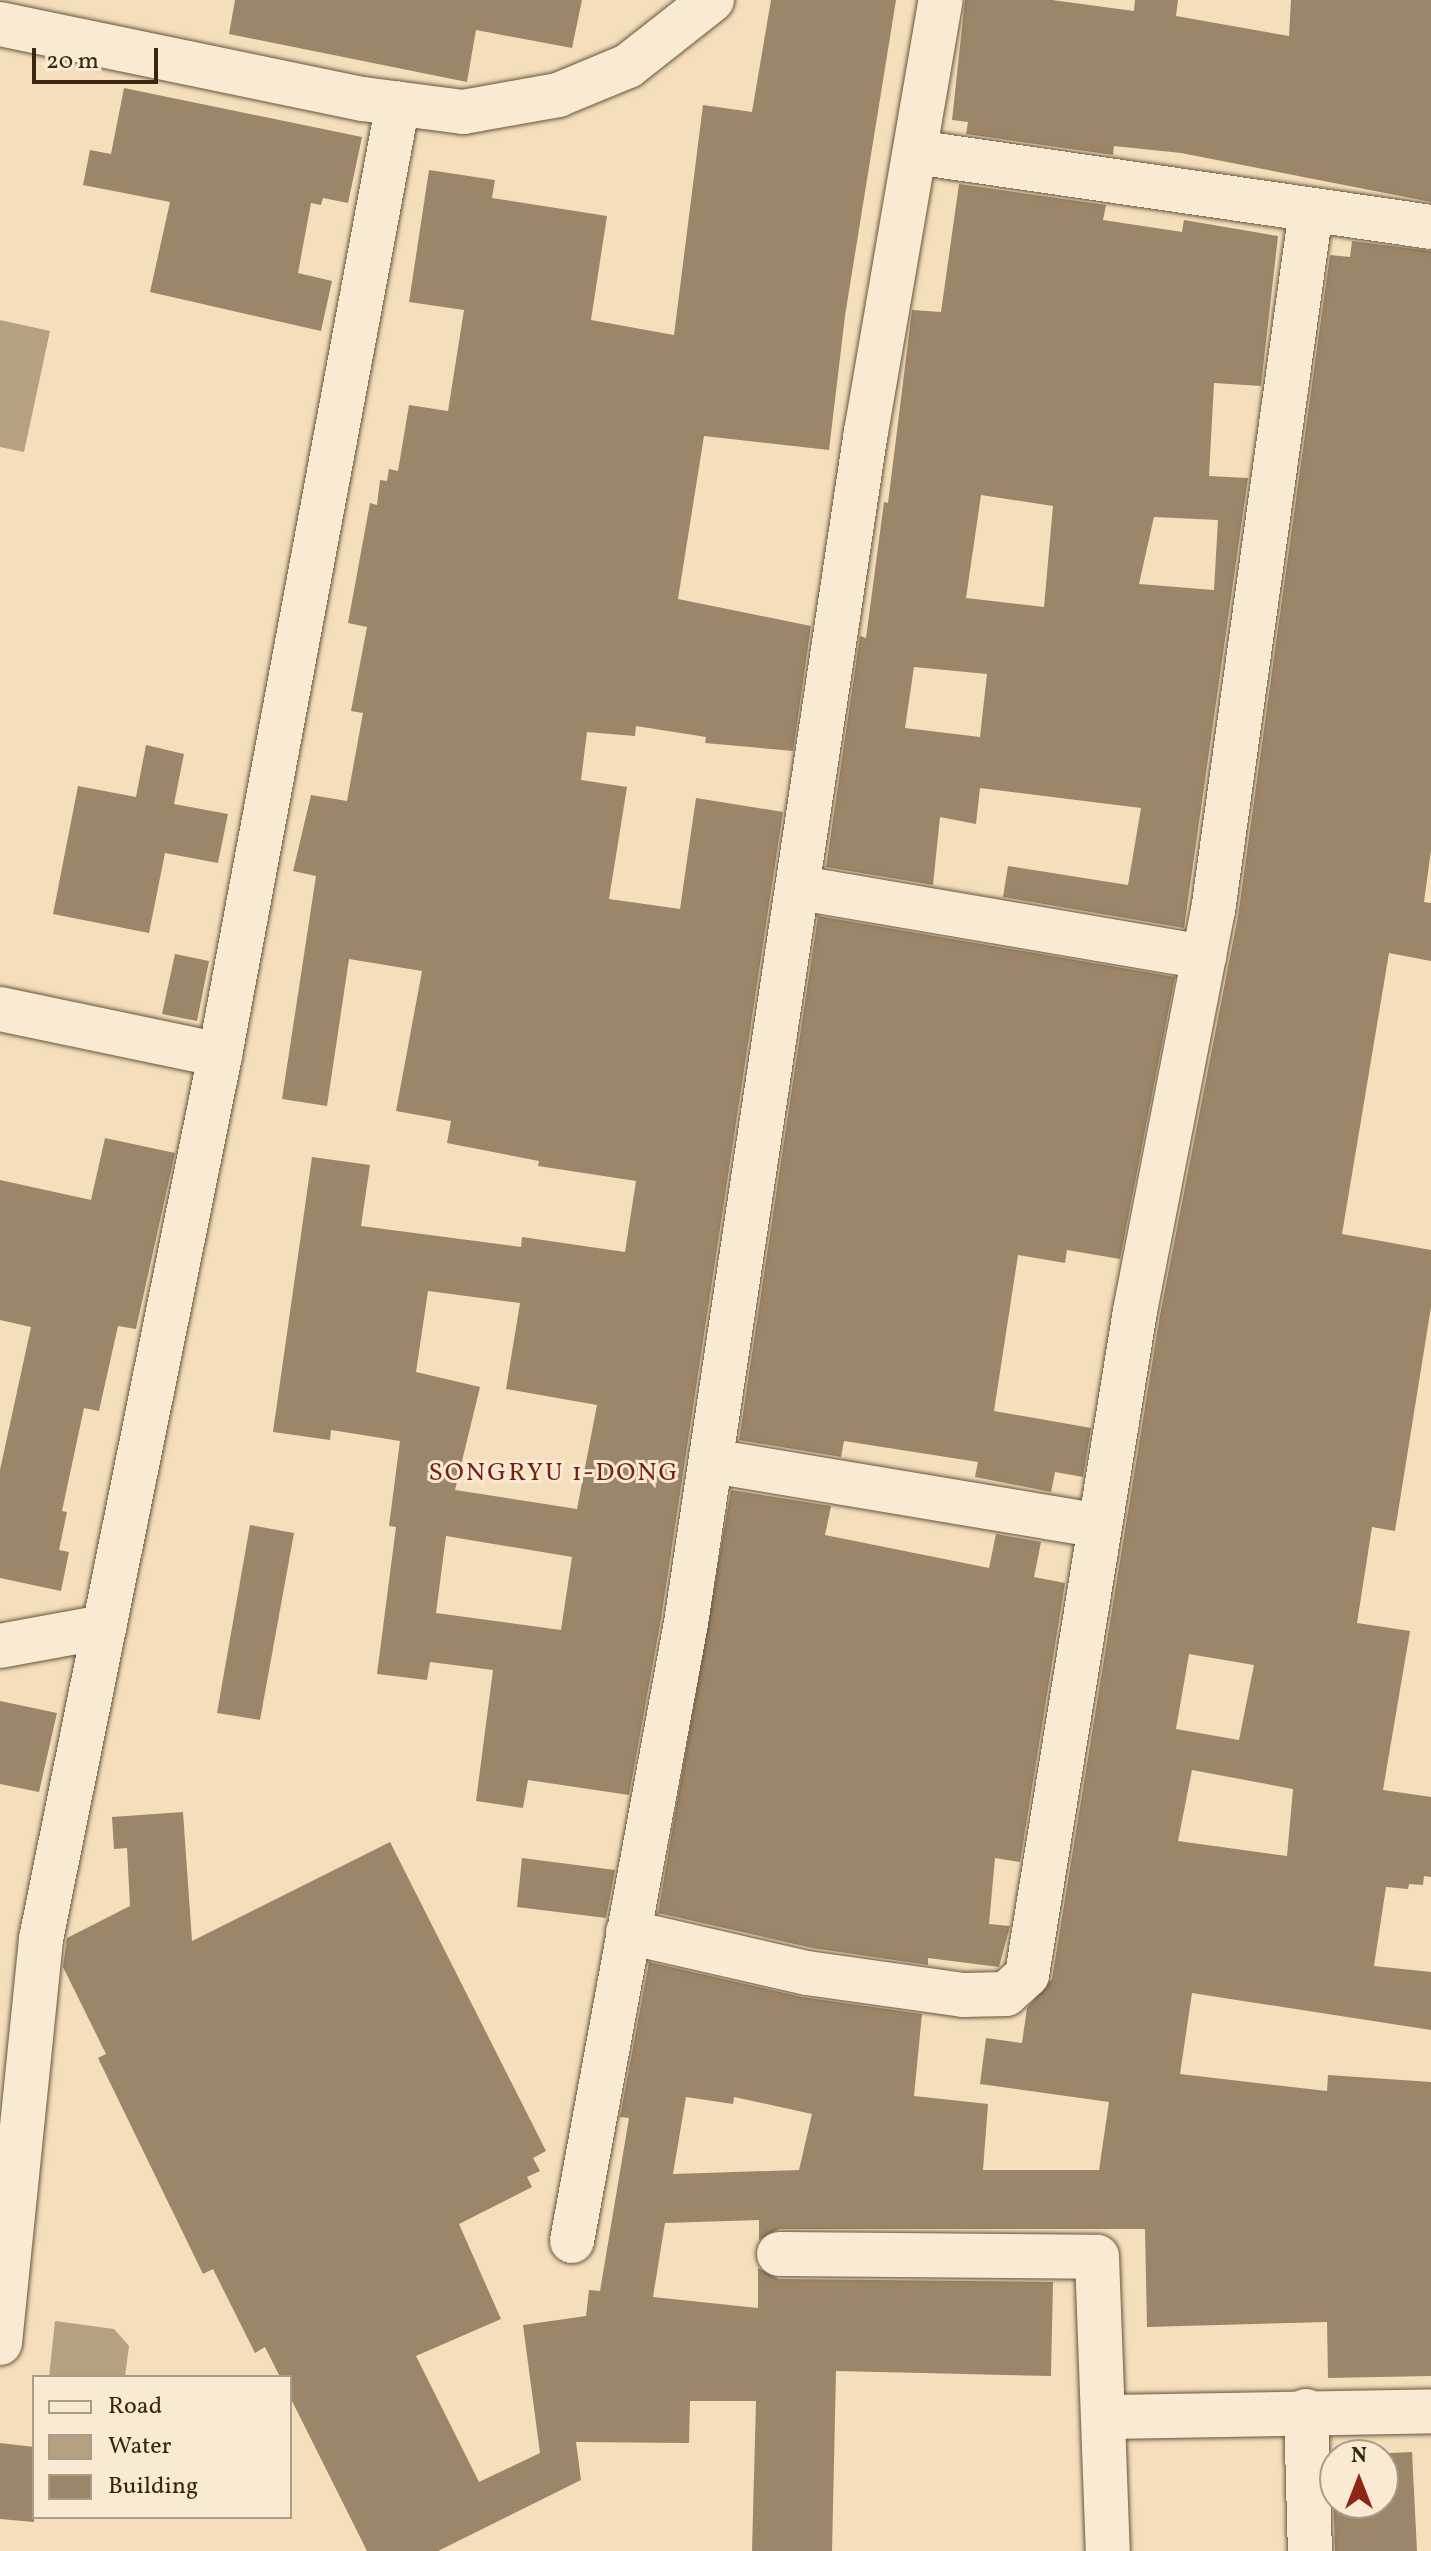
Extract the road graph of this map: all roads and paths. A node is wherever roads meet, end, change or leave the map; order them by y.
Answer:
1 (941, 0) edge
2 (703, 2) edge
3 (0, 24) edge
4 (398, 103) junction
5 (915, 152) junction
6 (1311, 210) junction
7 (1431, 227) edge
8 (800, 888) junction
9 (1204, 957) junction
10 (0, 1009) edge
11 (203, 1051) junction
12 (712, 1461) junction
13 (1100, 1526) junction
14 (88, 1630) junction
15 (0, 1646) edge
16 (628, 1932) junction
17 (572, 2241) dead end
18 (779, 2254) dead end
19 (4, 2270) edge
20 (0, 2343) edge
21 (1306, 2411) junction
22 (1431, 2411) edge
23 (1103, 2417) junction
24 (1108, 2551) edge
25 (1310, 2551) edge

1 - 5 street
2 - 4 street
3 - 4 street
4 - 11 street
5 - 6 street
5 - 8 street
6 - 7 street
6 - 9 street
8 - 9 street
8 - 12 street
9 - 13 street
10 - 11 street
11 - 14 street
12 - 13 street
12 - 16 street
13 - 16 street
14 - 15 street
14 - 19 street
16 - 17 street
18 - 23 street
19 - 20 street
21 - 22 street
21 - 23 street
21 - 25 street
23 - 24 street

